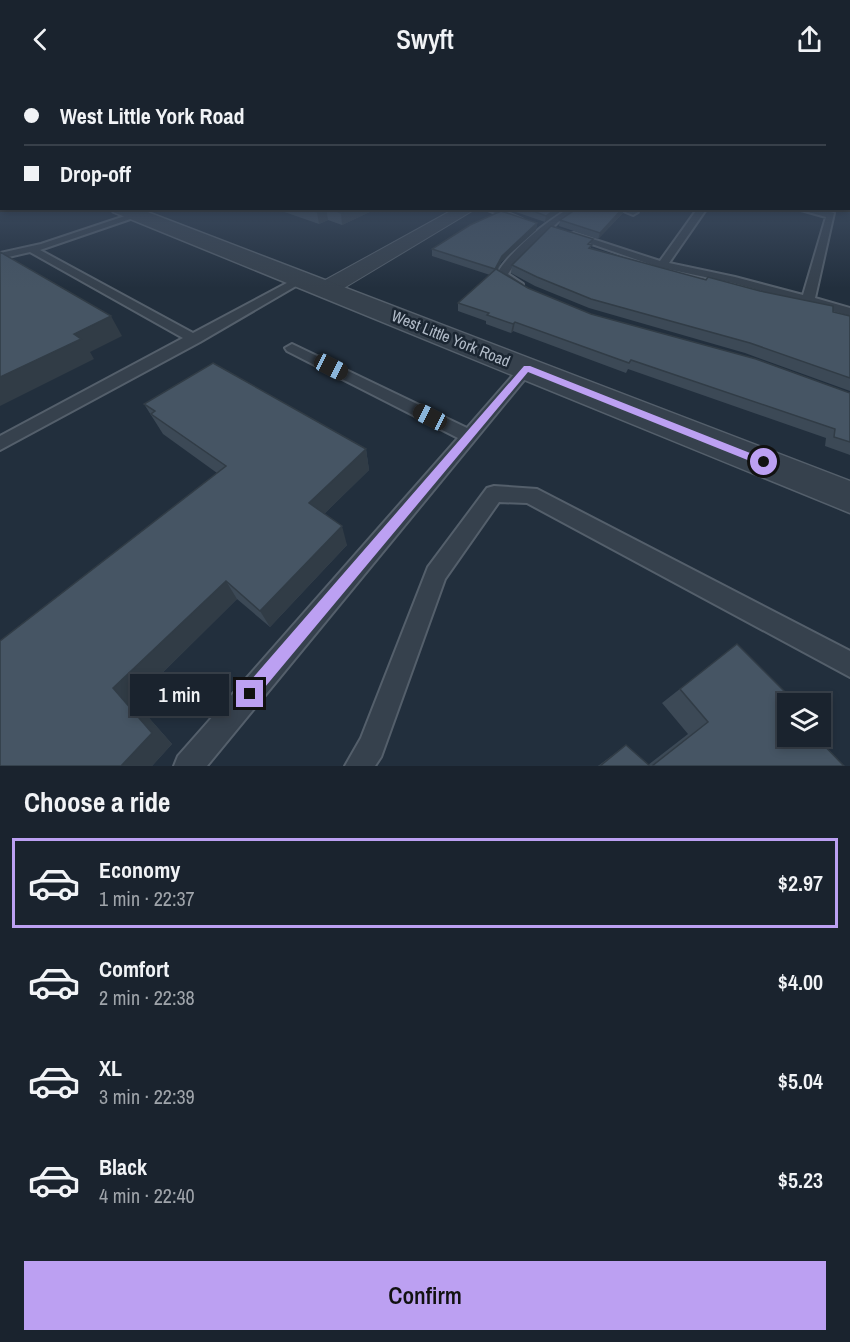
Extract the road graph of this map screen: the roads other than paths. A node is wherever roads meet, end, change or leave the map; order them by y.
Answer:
1 (96, 224) edge
2 (159, 224) edge
3 (436, 224) edge
4 (536, 224) edge
5 (551, 224) edge
6 (691, 224) edge
7 (829, 224) edge
8 (548, 228) junction
9 (31, 249) junction
10 (0, 256) edge
11 (662, 265) junction
12 (314, 284) junction
13 (532, 292) edge
14 (808, 300) junction
15 (850, 312) edge
16 (195, 339) junction
17 (292, 348) dead end
18 (527, 368) junction
19 (469, 436) junction
20 (0, 444) edge
21 (850, 497) edge
22 (850, 664) edge
23 (188, 766) edge
24 (359, 766) edge

1 - 9 lane
2 - 12 street, West Little York Road
3 - 12 street
4 - 8 lane
5 - 8 lane
6 - 11 lane
7 - 14 lane
8 - 11 lane
8 - 13 lane
9 - 10 lane
9 - 16 lane
11 - 14 lane
12 - 16 lane
12 - 18 street, West Little York Road
14 - 15 lane
16 - 20 lane
17 - 19 lane
18 - 19 lane
18 - 21 street, West Little York Road
19 - 23 lane
22 - 24 lane

